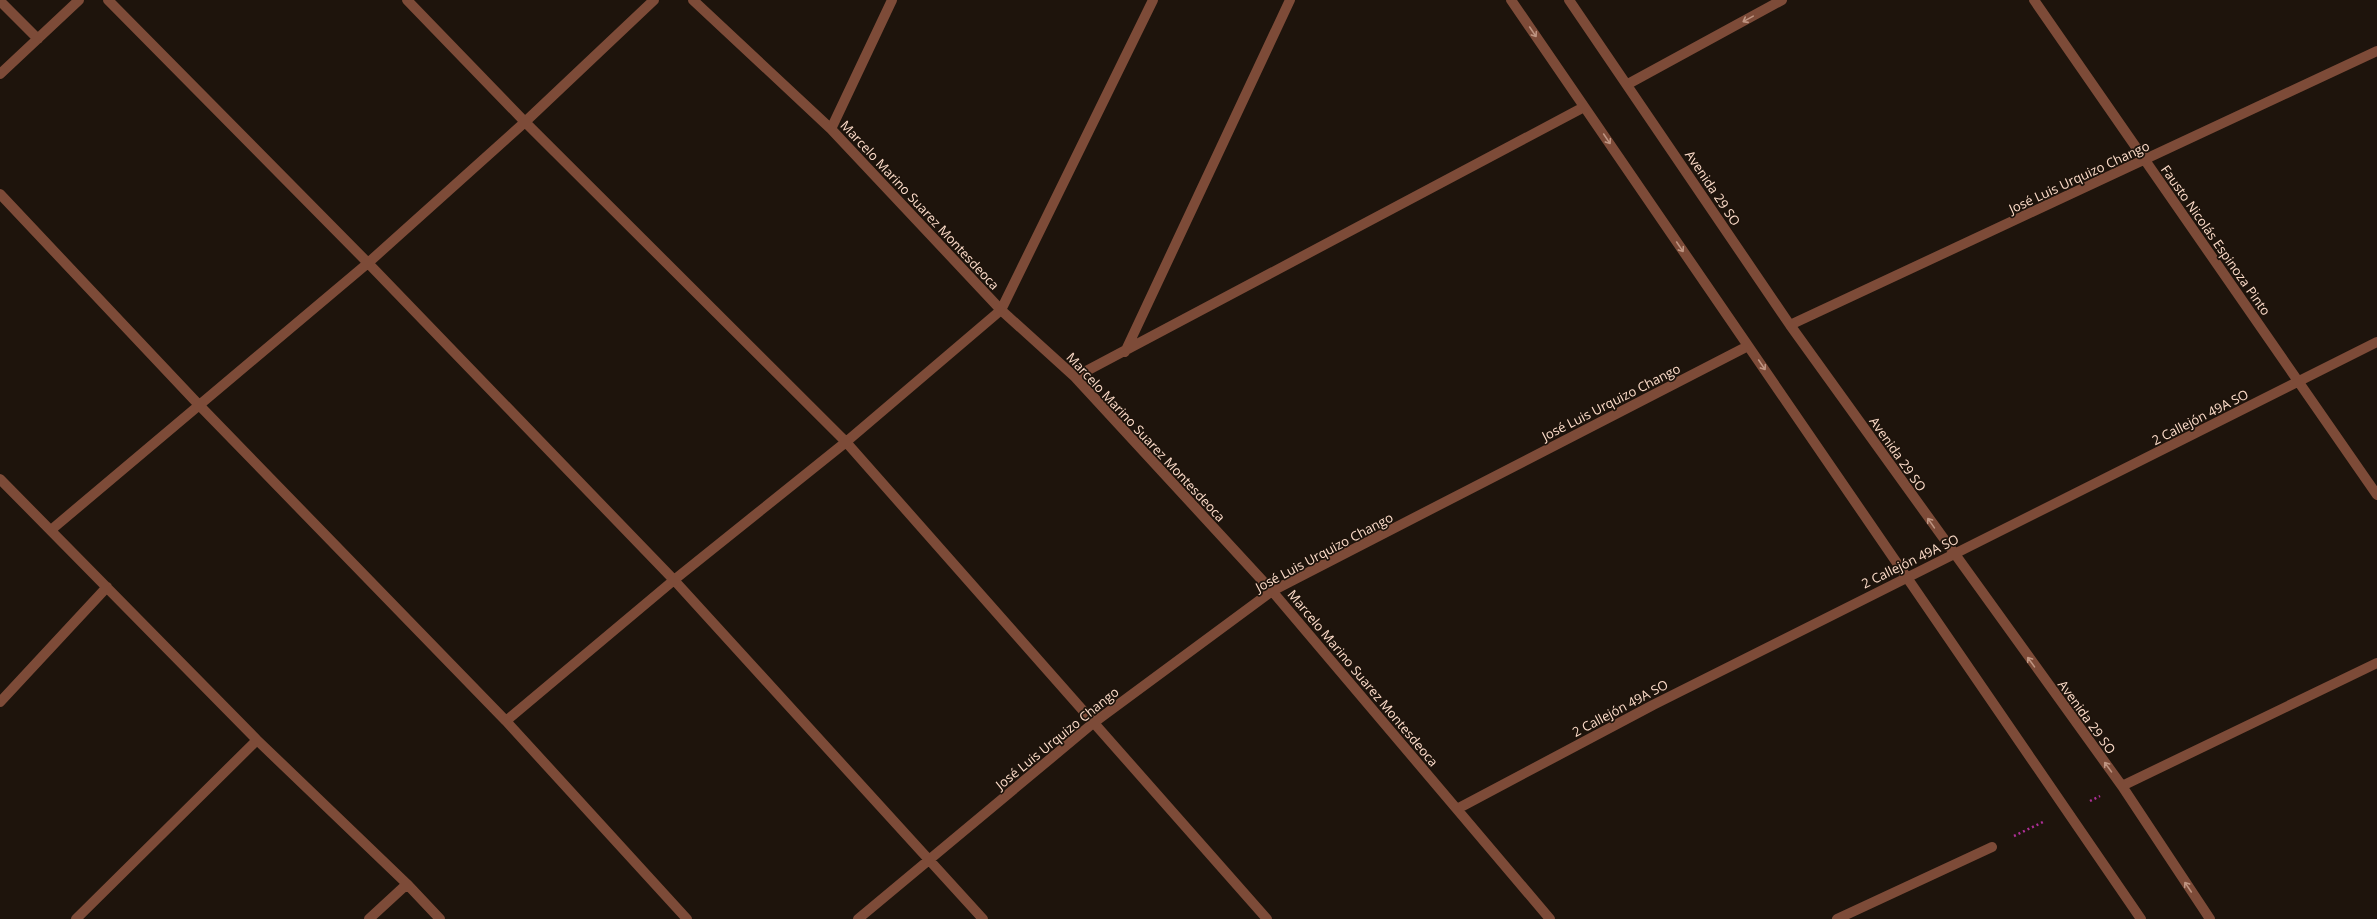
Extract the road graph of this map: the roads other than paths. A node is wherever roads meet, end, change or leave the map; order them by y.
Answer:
1 (80, 0) edge
2 (108, 0) edge
3 (407, 0) edge
4 (654, 0) edge
5 (693, 0) edge
6 (892, 0) edge
7 (1153, 0) edge
8 (1290, 0) edge
9 (1511, 0) edge
10 (1569, 0) edge
11 (1782, 0) edge
12 (2034, 0) edge
13 (0, 1) edge
14 (38, 39) junction
15 (2377, 51) edge
16 (0, 74) edge
17 (1628, 84) junction
18 (1584, 107) junction
19 (525, 122) junction
20 (831, 128) junction
21 (2145, 161) junction
22 (0, 194) edge
23 (368, 263) junction
24 (1001, 310) junction
25 (1790, 326) junction
26 (2377, 342) edge
27 (1748, 346) junction
28 (1125, 352) junction
29 (1075, 377) junction
30 (2298, 382) junction
31 (199, 405) junction
32 (846, 442) junction
33 (0, 479) edge
34 (2377, 495) edge
35 (51, 530) junction
36 (1953, 555) junction
37 (1907, 576) junction
38 (674, 580) junction
39 (107, 587) junction
40 (1272, 591) junction
41 (2377, 663) edge
42 (0, 702) edge
43 (506, 721) junction
44 (1092, 724) junction
45 (257, 740) junction
46 (2122, 786) junction
47 (1457, 809) junction
48 (1992, 847) road end
49 (929, 860) junction
50 (408, 884) junction
51 (76, 919) edge
52 (369, 919) edge
53 (440, 919) edge
54 (687, 919) edge
55 (858, 919) edge
56 (983, 919) edge
57 (1267, 919) edge
58 (1550, 919) edge
59 (1837, 919) edge
60 (2141, 919) edge
61 (2210, 919) edge

1 - 14 street
2 - 23 street
3 - 19 street
4 - 19 street
5 - 20 street, Marcelo Marino Suarez Montesdeoca
6 - 20 street
7 - 24 street
8 - 28 street
9 -> 18 street
10 - 17 street, Avenida 29 SO
11 -> 17 street
12 - 21 street, Fausto Nicolás Espinoza Pinto
13 - 14 street
14 - 16 street
15 - 21 street, José Luis Urquizo Chango
17 - 25 street, Avenida 29 SO
18 -> 27 street
18 - 28 street
19 - 23 street
19 - 32 street
20 - 24 street, Marcelo Marino Suarez Montesdeoca
21 - 25 street, José Luis Urquizo Chango
21 - 30 street, Fausto Nicolás Espinoza Pinto
22 - 31 street
23 - 31 street
23 - 38 street
24 - 29 street, Marcelo Marino Suarez Montesdeoca
24 - 32 street
36 -> 25 street, Avenida 29 SO
26 - 30 street, 2 Callejón 49A SO
27 -> 37 street
27 - 40 street, José Luis Urquizo Chango
28 - 29 street
29 - 40 street, Marcelo Marino Suarez Montesdeoca
30 - 34 street, Fausto Nicolás Espinoza Pinto
30 - 36 street, 2 Callejón 49A SO
31 - 35 street
31 - 43 street
32 - 38 street
32 - 44 street
33 - 35 street
35 - 39 street
36 - 37 street, 2 Callejón 49A SO
46 -> 36 street, Avenida 29 SO
37 - 47 street, 2 Callejón 49A SO
37 - 60 street
38 - 43 street
38 - 49 street
39 - 42 street
39 - 45 street
40 - 44 street, José Luis Urquizo Chango
40 - 47 street, Marcelo Marino Suarez Montesdeoca
41 - 46 street
43 - 54 street
44 - 49 street, José Luis Urquizo Chango
44 - 57 street
45 - 50 street
45 - 51 street
61 -> 46 street, Avenida 29 SO
47 - 58 street, Marcelo Marino Suarez Montesdeoca
48 - 59 street
49 - 55 street, José Luis Urquizo Chango
49 - 56 street
50 - 52 street
50 - 53 street

